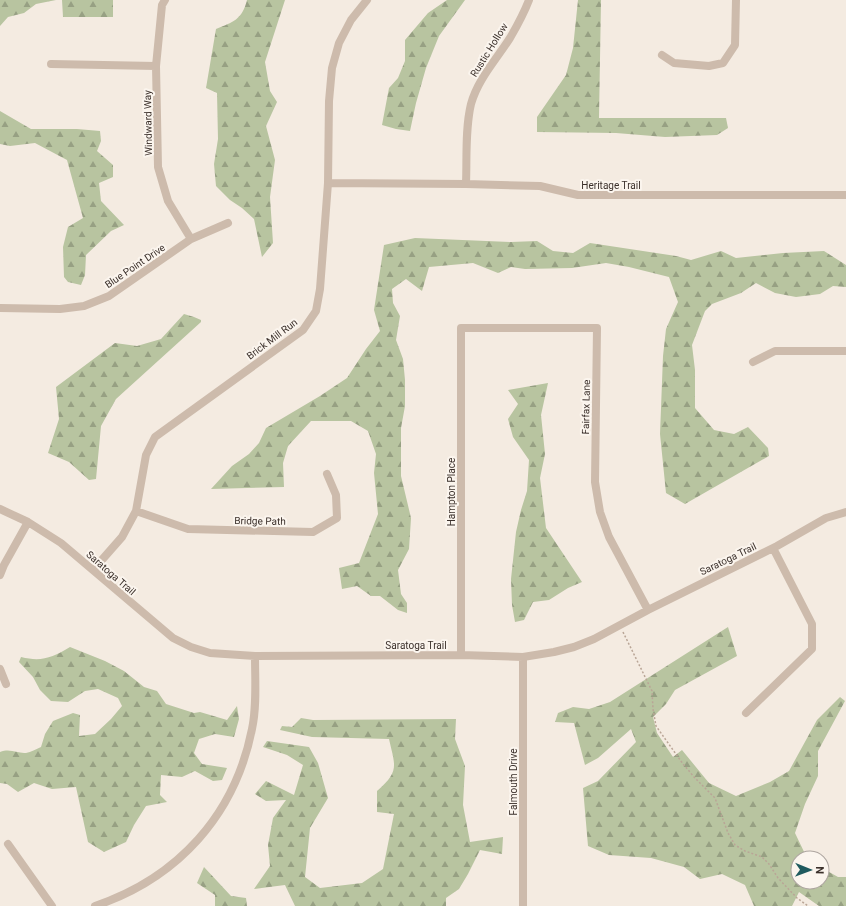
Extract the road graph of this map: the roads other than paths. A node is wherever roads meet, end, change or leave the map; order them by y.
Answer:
1 (165, 0) edge
2 (367, 0) edge
3 (529, 0) edge
4 (736, 0) edge
5 (662, 55) dead end
6 (51, 64) dead end
7 (156, 66) junction
8 (328, 183) junction
9 (466, 184) junction
10 (846, 195) edge
11 (228, 223) dead end
12 (191, 239) junction
13 (0, 308) edge
14 (461, 328) joint
15 (846, 351) edge
16 (753, 362) dead end
17 (328, 474) dead end
18 (0, 509) edge
19 (136, 511) junction
20 (846, 512) edge
21 (28, 522) junction
22 (773, 548) junction
23 (94, 570) junction
24 (0, 575) edge
25 (648, 610) junction
26 (462, 655) junction
27 (255, 656) junction
28 (523, 657) junction
29 (0, 669) edge
30 (6, 684) dead end
31 (746, 713) dead end
32 (8, 844) dead end
33 (52, 906) edge
34 (95, 906) edge
35 (523, 906) edge

1 - 7 street, Windward Way
2 - 8 street, Brick Mill Run
3 - 9 street, Rustic Hollow
4 - 5 street
6 - 7 street
7 - 12 street, Windward Way
8 - 9 street, Heritage Trail
8 - 19 street, Brick Mill Run
9 - 10 street, Heritage Trail
11 - 12 street, Blue Point Drive
12 - 13 street, Blue Point Drive
14 - 25 street, Fairfax Lane
14 - 26 street, Hampton Place
15 - 16 street
17 - 19 street, Bridge Path
18 - 21 street, Saratoga Trail
19 - 23 street, Brick Mill Run
20 - 22 street, Saratoga Trail
21 - 23 street, Saratoga Trail
21 - 24 street
22 - 25 street, Saratoga Trail
22 - 31 street
23 - 27 street, Saratoga Trail
25 - 28 street, Saratoga Trail
26 - 27 street, Saratoga Trail
26 - 28 street, Saratoga Trail
27 - 34 street
28 - 35 street, Falmouth Drive
29 - 30 street
32 - 33 street

